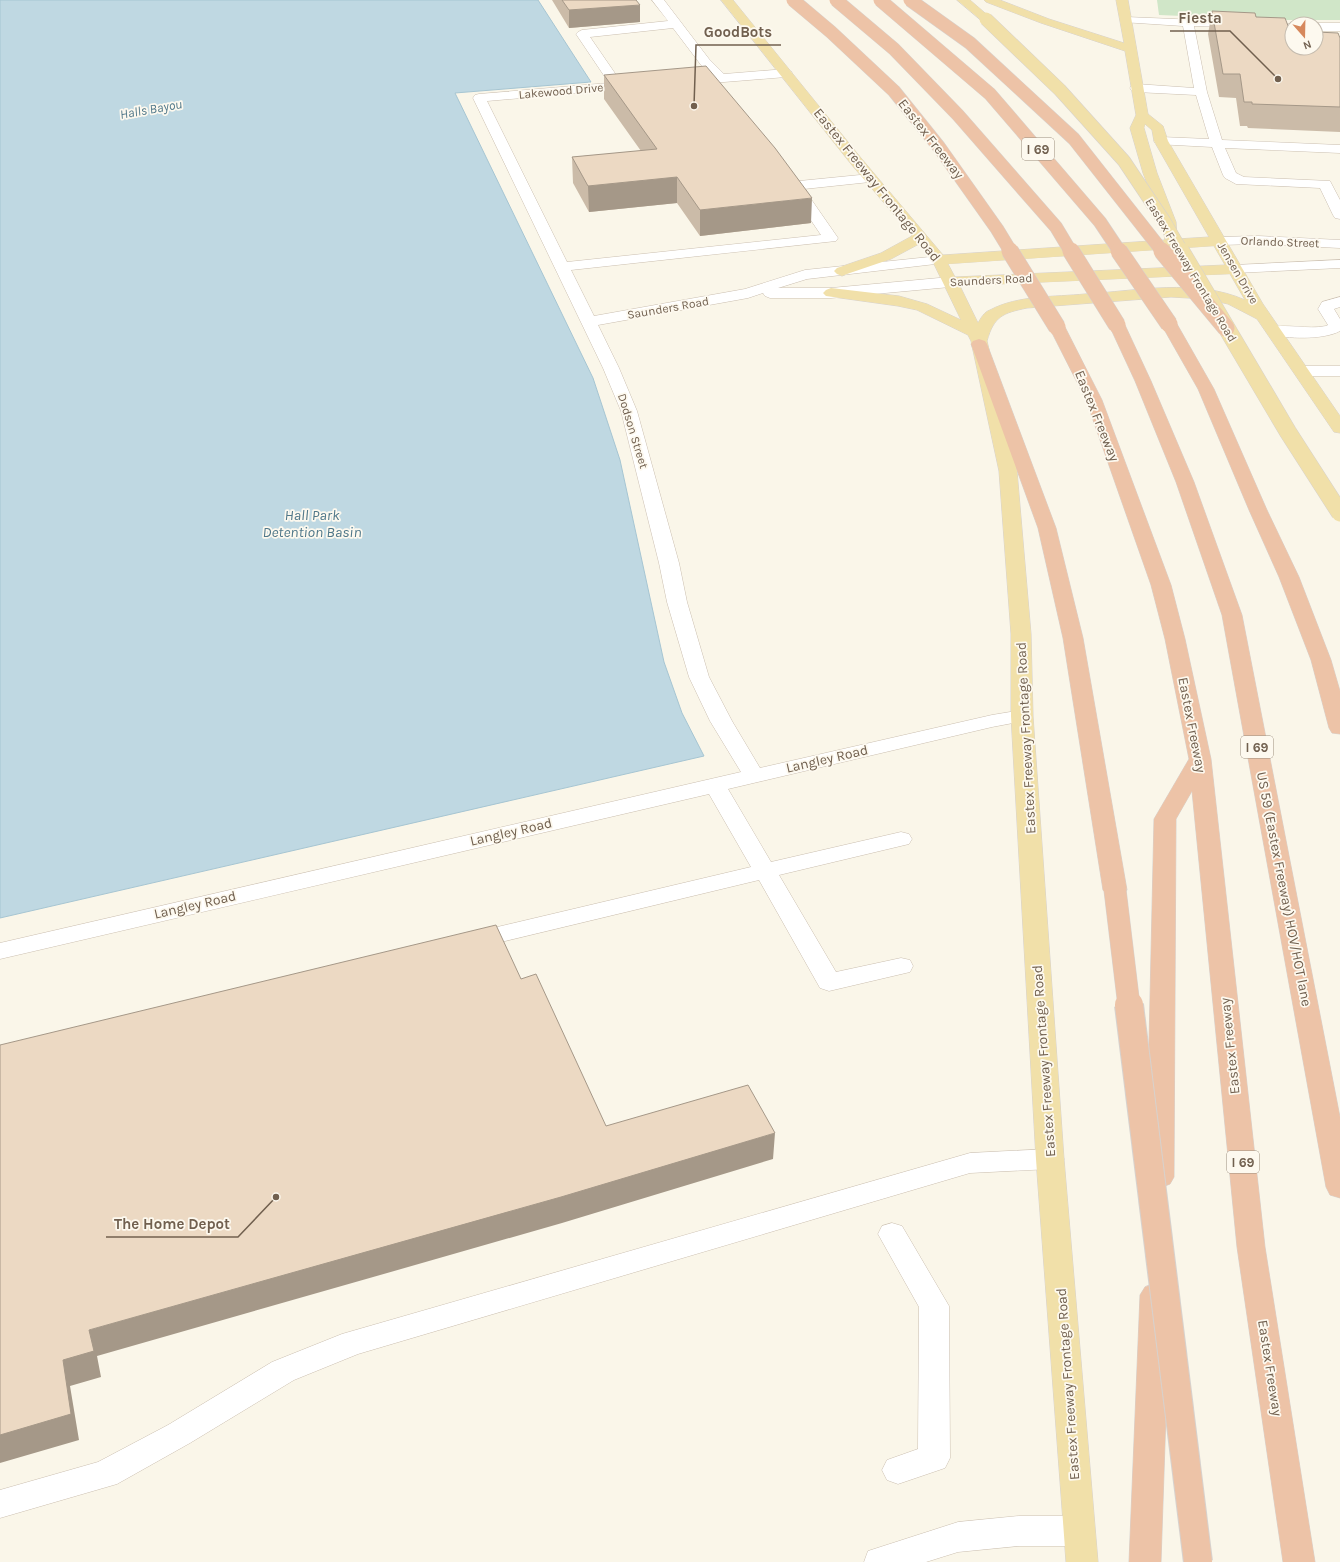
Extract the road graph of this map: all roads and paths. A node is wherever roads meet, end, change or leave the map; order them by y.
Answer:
1 (658, 0) edge
2 (727, 0) edge
3 (793, 0) edge
4 (836, 0) edge
5 (880, 0) edge
6 (910, 0) edge
7 (963, 0) edge
8 (990, 0) edge
9 (1122, 0) edge
10 (1188, 23) junction
11 (677, 24) junction
12 (1115, 24) junction
13 (1060, 26) junction
14 (1276, 26) junction
15 (1284, 26) edge
16 (1324, 27) edge
17 (1340, 27) edge
18 (1284, 29) edge
19 (1130, 49) junction
20 (786, 73) junction
21 (675, 82) edge
22 (719, 82) junction
23 (646, 84) edge
24 (617, 86) junction
25 (1136, 88) junction
26 (1201, 92) junction
27 (479, 98) joint
28 (1142, 115) junction
29 (1161, 141) junction
30 (1217, 144) junction
31 (1340, 149) edge
32 (784, 172) edge
33 (870, 178) junction
34 (795, 186) junction
35 (1340, 214) edge
36 (921, 236) junction
37 (1219, 241) junction
38 (1340, 244) edge
39 (1171, 246) junction
40 (939, 260) junction
41 (1340, 264) edge
42 (561, 267) junction
43 (1235, 269) junction
44 (842, 271) junction
45 (950, 282) junction
46 (748, 293) junction
47 (831, 293) junction
48 (1340, 302) edge
49 (1264, 316) junction
50 (588, 322) junction
51 (1226, 328) junction
52 (1274, 331) junction
53 (977, 339) junction
54 (1302, 371) junction
55 (1340, 371) edge
56 (1340, 428) edge
57 (1340, 513) edge
58 (1022, 716) junction
59 (1340, 728) edge
60 (1200, 759) junction
61 (754, 776) junction
62 (715, 785) junction
63 (901, 839) dead end
64 (765, 871) junction
65 (448, 947) edge
66 (0, 951) edge
67 (901, 966) dead end
68 (1050, 1158) junction
69 (1340, 1186) edge
70 (892, 1234) dead end
71 (898, 1470) dead end
72 (0, 1504) edge
73 (1079, 1531) junction
74 (892, 1560) edge
75 (1082, 1562) edge
76 (1145, 1562) edge
77 (1198, 1562) edge
78 (1299, 1562) edge

1 - 11 street
2 - 20 main road, Eastex Freeway Frontage Road
3 - 60 highway, Eastex Freeway / I 69, bridge
4 - 69 highway, US 59 (Eastex Freeway) HOV/HOT lane / I 69, bridge
5 - 59 highway, I 69, bridge
6 - 51 highway, bridge
7 - 51 main road, Eastex Freeway Frontage Road, bridge
8 - 13 main road
9 - 12 main road
10 - 12 street
10 - 14 street
10 - 26 street
11 - 22 street
11 - 24 street
12 - 13 main road
12 - 19 main road
13 - 19 main road
14 - 15 street
14 - 18 street
16 - 17 street
19 - 25 main road
20 - 22 street
20 - 33 main road, Eastex Freeway Frontage Road
21 - 22 street
23 - 24 street, Lakewood Drive
24 - 27 street, Lakewood Drive
25 - 26 street
25 - 28 main road
26 - 30 street
27 - 42 street, Dodson Street
28 - 29 main road, Jensen Drive
28 - 39 main road
29 - 30 street
29 - 37 main road, Jensen Drive
30 - 31 street
30 - 35 street
32 - 34 street
33 - 34 street
33 - 36 main road, Eastex Freeway Frontage Road
34 - 42 street
36 - 40 main road, Eastex Freeway Frontage Road
36 - 44 main road
37 - 38 street, Orlando Street
37 - 39 main road, Saunders Road
37 - 43 main road, Jensen Drive
39 - 40 main road, Saunders Road
40 - 44 street, Saunders Road
40 - 45 main road, Eastex Freeway Frontage Road
41 - 43 street, Orlando Street
42 - 50 street, Dodson Street
43 - 45 main road, Saunders Road
43 - 49 main road, Jensen Drive
44 - 46 street, Saunders Road
45 - 47 street, Saunders Road
45 - 53 main road, Eastex Freeway Frontage Road
46 - 47 street, Saunders Road
46 - 50 street, Saunders Road
47 - 53 main road
48 - 52 street
49 - 52 main road, Jensen Drive
49 - 53 main road
50 - 61 street, Dodson Street
51 - 57 main road, Eastex Freeway Frontage Road, bridge
52 - 54 main road, Jensen Drive
53 - 58 main road, Eastex Freeway Frontage Road
53 - 77 highway, bridge
54 - 55 street
54 - 56 main road, Jensen Drive
58 - 61 street, Langley Road
58 - 68 main road, Eastex Freeway Frontage Road
60 - 76 highway
60 - 78 highway, Eastex Freeway / I 69
61 - 62 street, Langley Road
62 - 64 street
62 - 66 street, Langley Road
63 - 64 street
64 - 65 street
64 - 67 street
68 - 72 street
68 - 73 main road, Eastex Freeway Frontage Road
70 - 71 street
73 - 74 street
73 - 75 main road, Eastex Freeway Frontage Road

